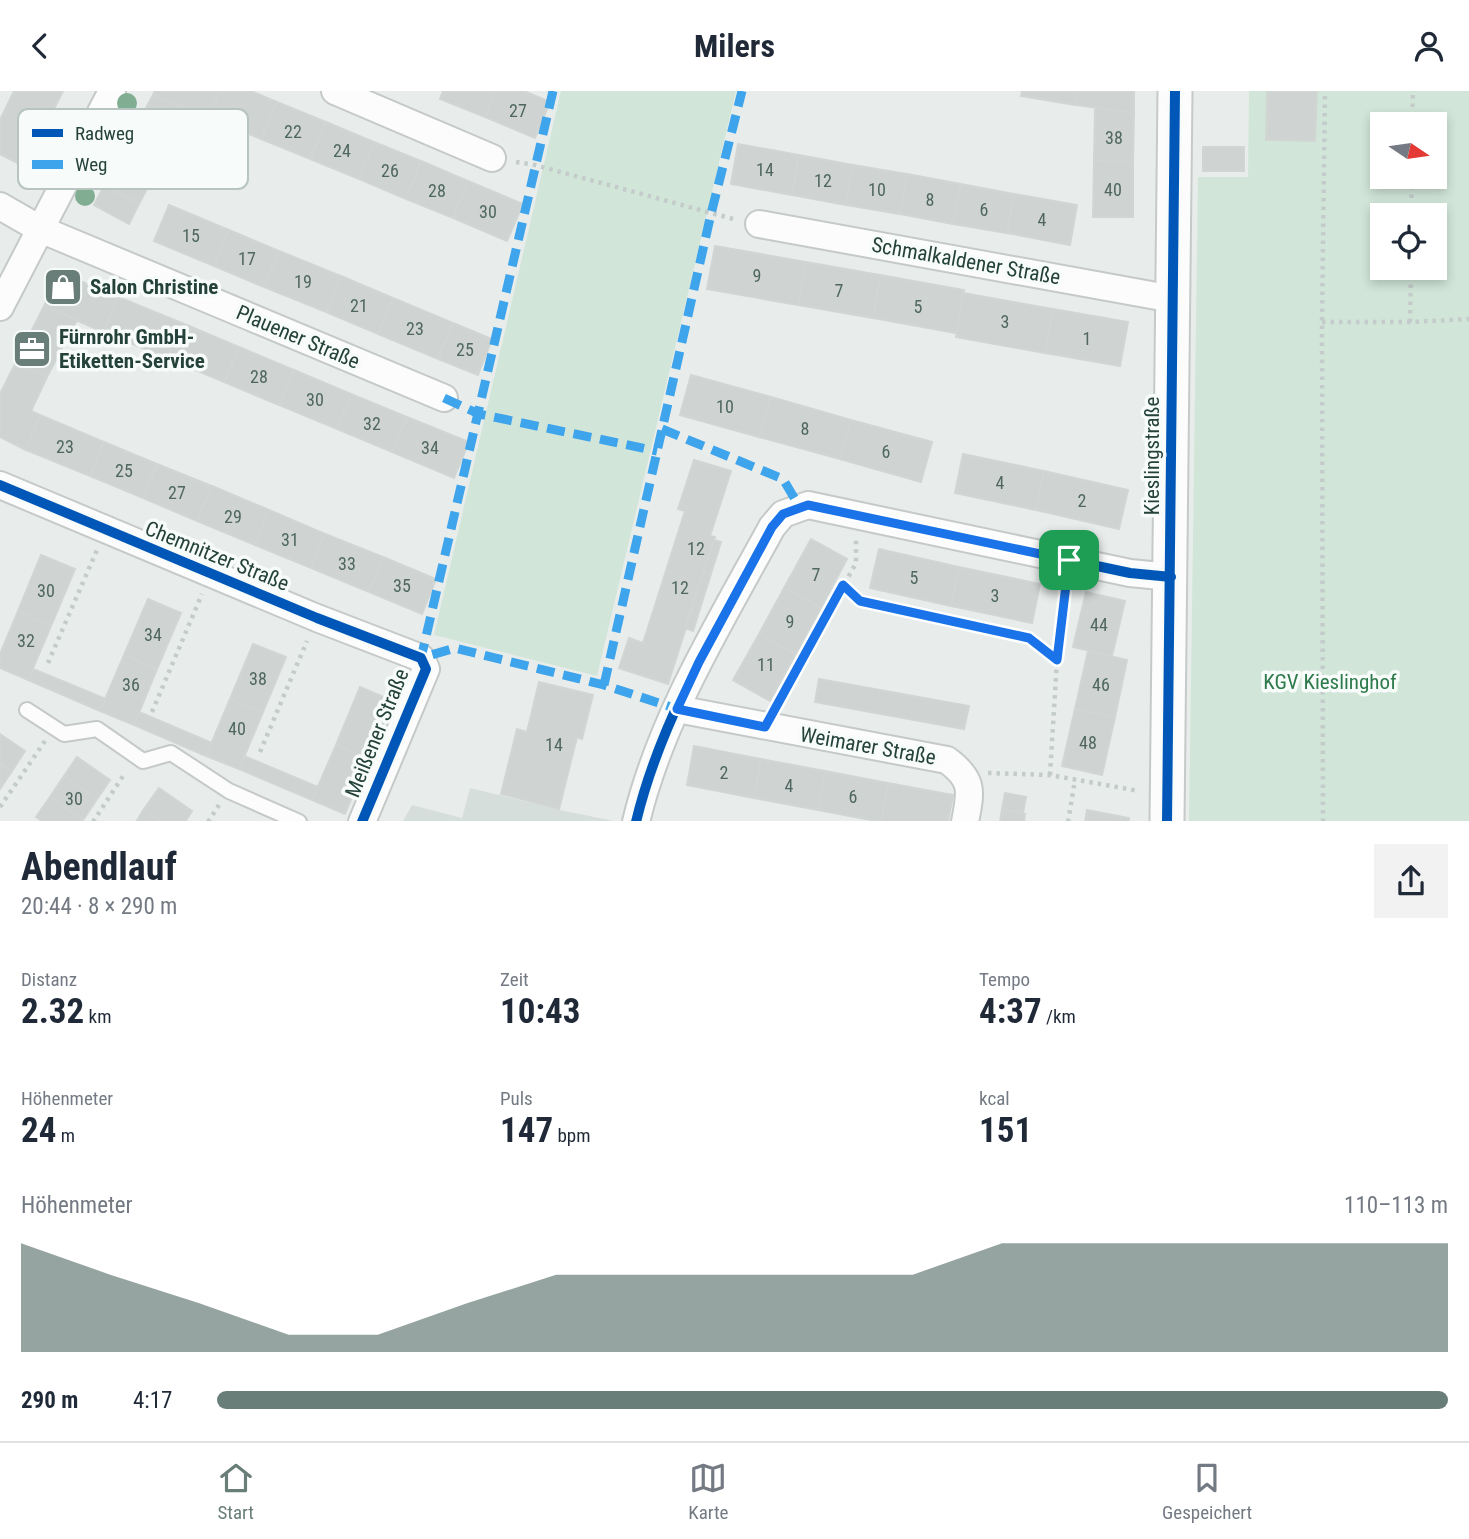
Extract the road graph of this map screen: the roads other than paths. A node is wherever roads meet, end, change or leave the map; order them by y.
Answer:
1 (112, 91) edge
2 (335, 91) edge
3 (1175, 91) edge
4 (103, 109) edge
5 (492, 158) road end
6 (61, 189) edge
7 (0, 206) edge
8 (759, 224) dead end
9 (40, 229) junction
10 (1173, 299) junction
11 (0, 307) edge
12 (444, 398) dead end
13 (0, 485) edge
14 (1171, 577) junction
15 (421, 658) joint
16 (677, 709) junction
17 (27, 710) dead end
18 (1168, 809) edge
19 (299, 821) edge
20 (362, 821) edge
21 (636, 821) edge
22 (965, 821) edge

1 - 4 street
2 - 5 street
3 - 10 street, Kieslingstraße
6 - 9 street
7 - 9 street, Plauener Straße
8 - 10 street, Schmalkaldener Straße
9 - 11 street
9 - 12 street, Plauener Straße
10 - 14 street, Kieslingstraße
13 - 15 street, Chemnitzer Straße
14 - 16 street
14 - 18 street, Kieslingstraße
15 - 20 street, Meißener Straße
16 - 21 street
16 - 22 street, Weimarer Straße
17 - 19 lane

